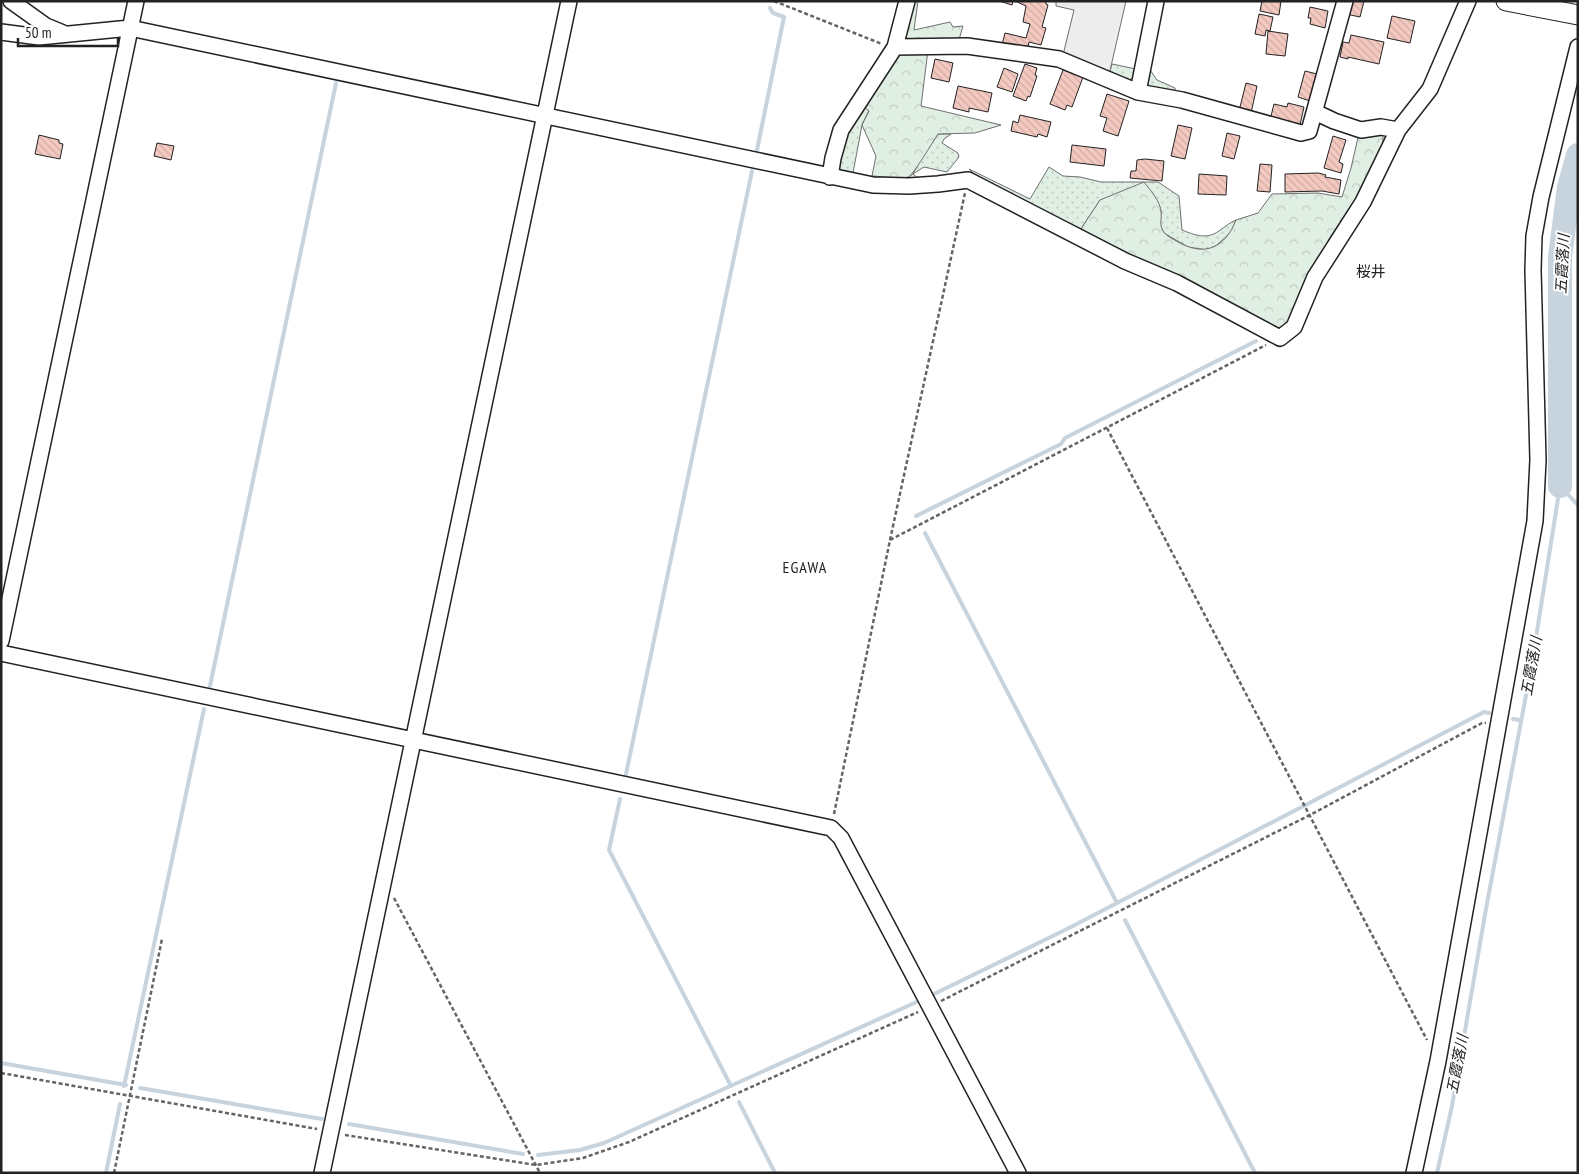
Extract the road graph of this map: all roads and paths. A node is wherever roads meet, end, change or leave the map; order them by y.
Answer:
1 (12, 1) edge
2 (136, 1) edge
3 (569, 1) edge
4 (774, 1) edge
5 (907, 1) edge
6 (1156, 1) edge
7 (1345, 1) edge
8 (1468, 1) edge
9 (1506, 1) edge
10 (1578, 15) edge
11 (130, 28) junction
12 (1, 32) edge
13 (64, 33) junction
14 (896, 47) junction
15 (1578, 47) edge
16 (1138, 92) junction
17 (1315, 112) junction
18 (545, 115) junction
19 (1398, 130) junction
20 (830, 177) junction
21 (968, 180) junction
22 (1280, 338) junction
23 (1107, 428) junction
24 (890, 540) junction
25 (1, 641) edge
26 (1, 653) edge
27 (1500, 723) junction
28 (414, 740) junction
29 (1310, 815) junction
30 (831, 828) junction
31 (382, 889) junction
32 (162, 939) dead end
33 (927, 1001) junction
34 (1438, 1061) junction
35 (1, 1073) edge
36 (130, 1096) junction
37 (331, 1131) junction
38 (536, 1165) junction
39 (114, 1173) edge
40 (322, 1173) edge
41 (540, 1173) edge
42 (1018, 1173) edge
43 (1414, 1173) edge

1 - 13 street
2 - 11 street
3 - 18 street
4 - 14 path
5 - 14 street
6 - 16 street
7 - 17 street
8 - 19 street
9 - 10 main road
11 - 13 street
11 - 18 street
11 - 25 street
12 - 13 street
14 - 16 street
14 - 20 street
15 - 27 street
16 - 17 street
17 - 19 street
18 - 20 street
18 - 28 street
19 - 22 street
20 - 21 street
21 - 22 street
21 - 24 path
22 - 23 path
23 - 24 path
23 - 29 path
24 - 30 path
26 - 28 street
27 - 29 path
27 - 34 street
28 - 30 street
28 - 31 street
29 - 33 path
29 - 34 path
30 - 33 street
31 - 37 street
31 - 38 path
32 - 36 path
33 - 38 path
33 - 42 street
34 - 43 street
35 - 36 path
36 - 37 path
36 - 39 path
37 - 38 path
37 - 40 street
38 - 41 path

